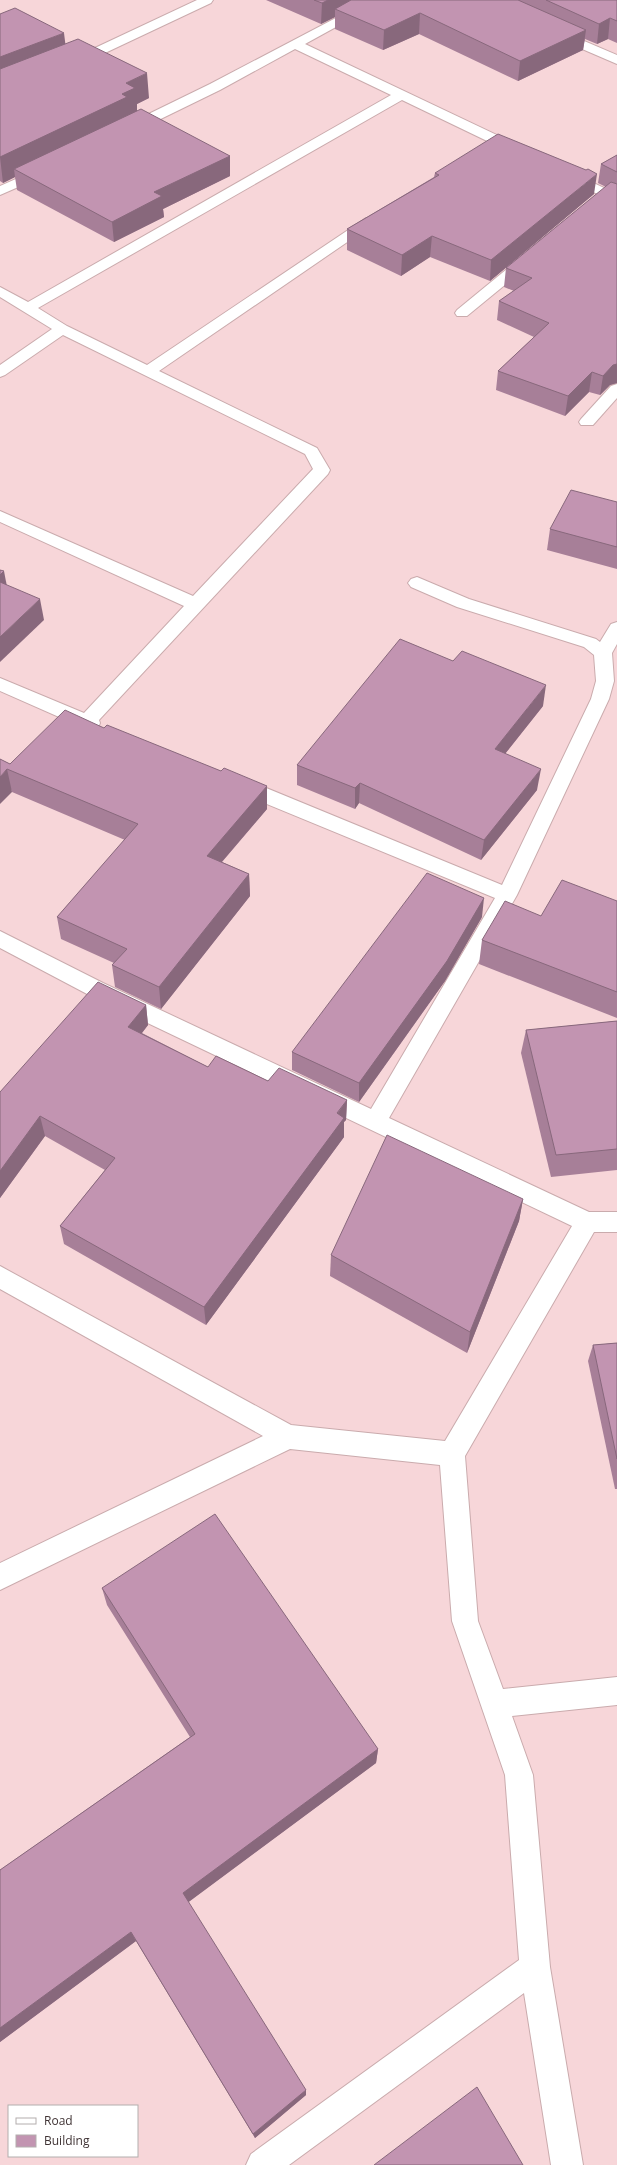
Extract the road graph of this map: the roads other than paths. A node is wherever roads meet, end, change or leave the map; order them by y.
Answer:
1 (207, 0) edge
2 (379, 0) edge
3 (547, 28) edge
4 (294, 44) junction
5 (617, 60) edge
6 (62, 66) edge
7 (401, 96) junction
8 (116, 135) edge
9 (494, 138) junction
10 (480, 147) edge
11 (529, 155) edge
12 (53, 166) edge
13 (557, 169) edge
14 (0, 192) edge
15 (606, 199) edge
16 (382, 213) edge
17 (541, 248) edge
18 (0, 291) edge
19 (28, 308) junction
20 (462, 313) dead end
21 (62, 330) junction
22 (0, 372) edge
23 (147, 372) junction
24 (617, 389) edge
25 (587, 422) dead end
26 (0, 516) edge
27 (417, 583) dead end
28 (196, 604) junction
29 (617, 628) edge
30 (603, 653) junction
31 (0, 684) edge
32 (87, 722) junction
33 (109, 731) edge
34 (227, 779) edge
35 (506, 895) junction
36 (0, 939) edge
37 (375, 1122) junction
38 (587, 1222) junction
39 (617, 1222) edge
40 (0, 1277) edge
41 (288, 1437) junction
42 (452, 1454) junction
43 (0, 1577) edge
44 (617, 1691) edge
45 (494, 1704) junction
46 (535, 1967) junction
47 (262, 2165) edge
48 (567, 2165) edge

1 - 6 street
2 - 4 street
3 - 5 street
4 - 7 street
4 - 8 street
7 - 9 street
7 - 19 street
9 - 10 street
9 - 11 street
12 - 14 street
13 - 15 street
16 - 23 street
17 - 20 street
18 - 19 street
19 - 21 street
21 - 22 street
21 - 23 street
23 - 28 street
24 - 25 street
26 - 28 street
27 - 30 street
28 - 32 street
29 - 30 street
30 - 35 street
31 - 32 street
32 - 33 street
34 - 35 street
35 - 37 street
36 - 37 street
37 - 38 street
38 - 39 street
38 - 42 street
40 - 41 street
41 - 42 street
41 - 43 street
42 - 45 street
44 - 45 street
45 - 46 street
46 - 47 street
46 - 48 street

